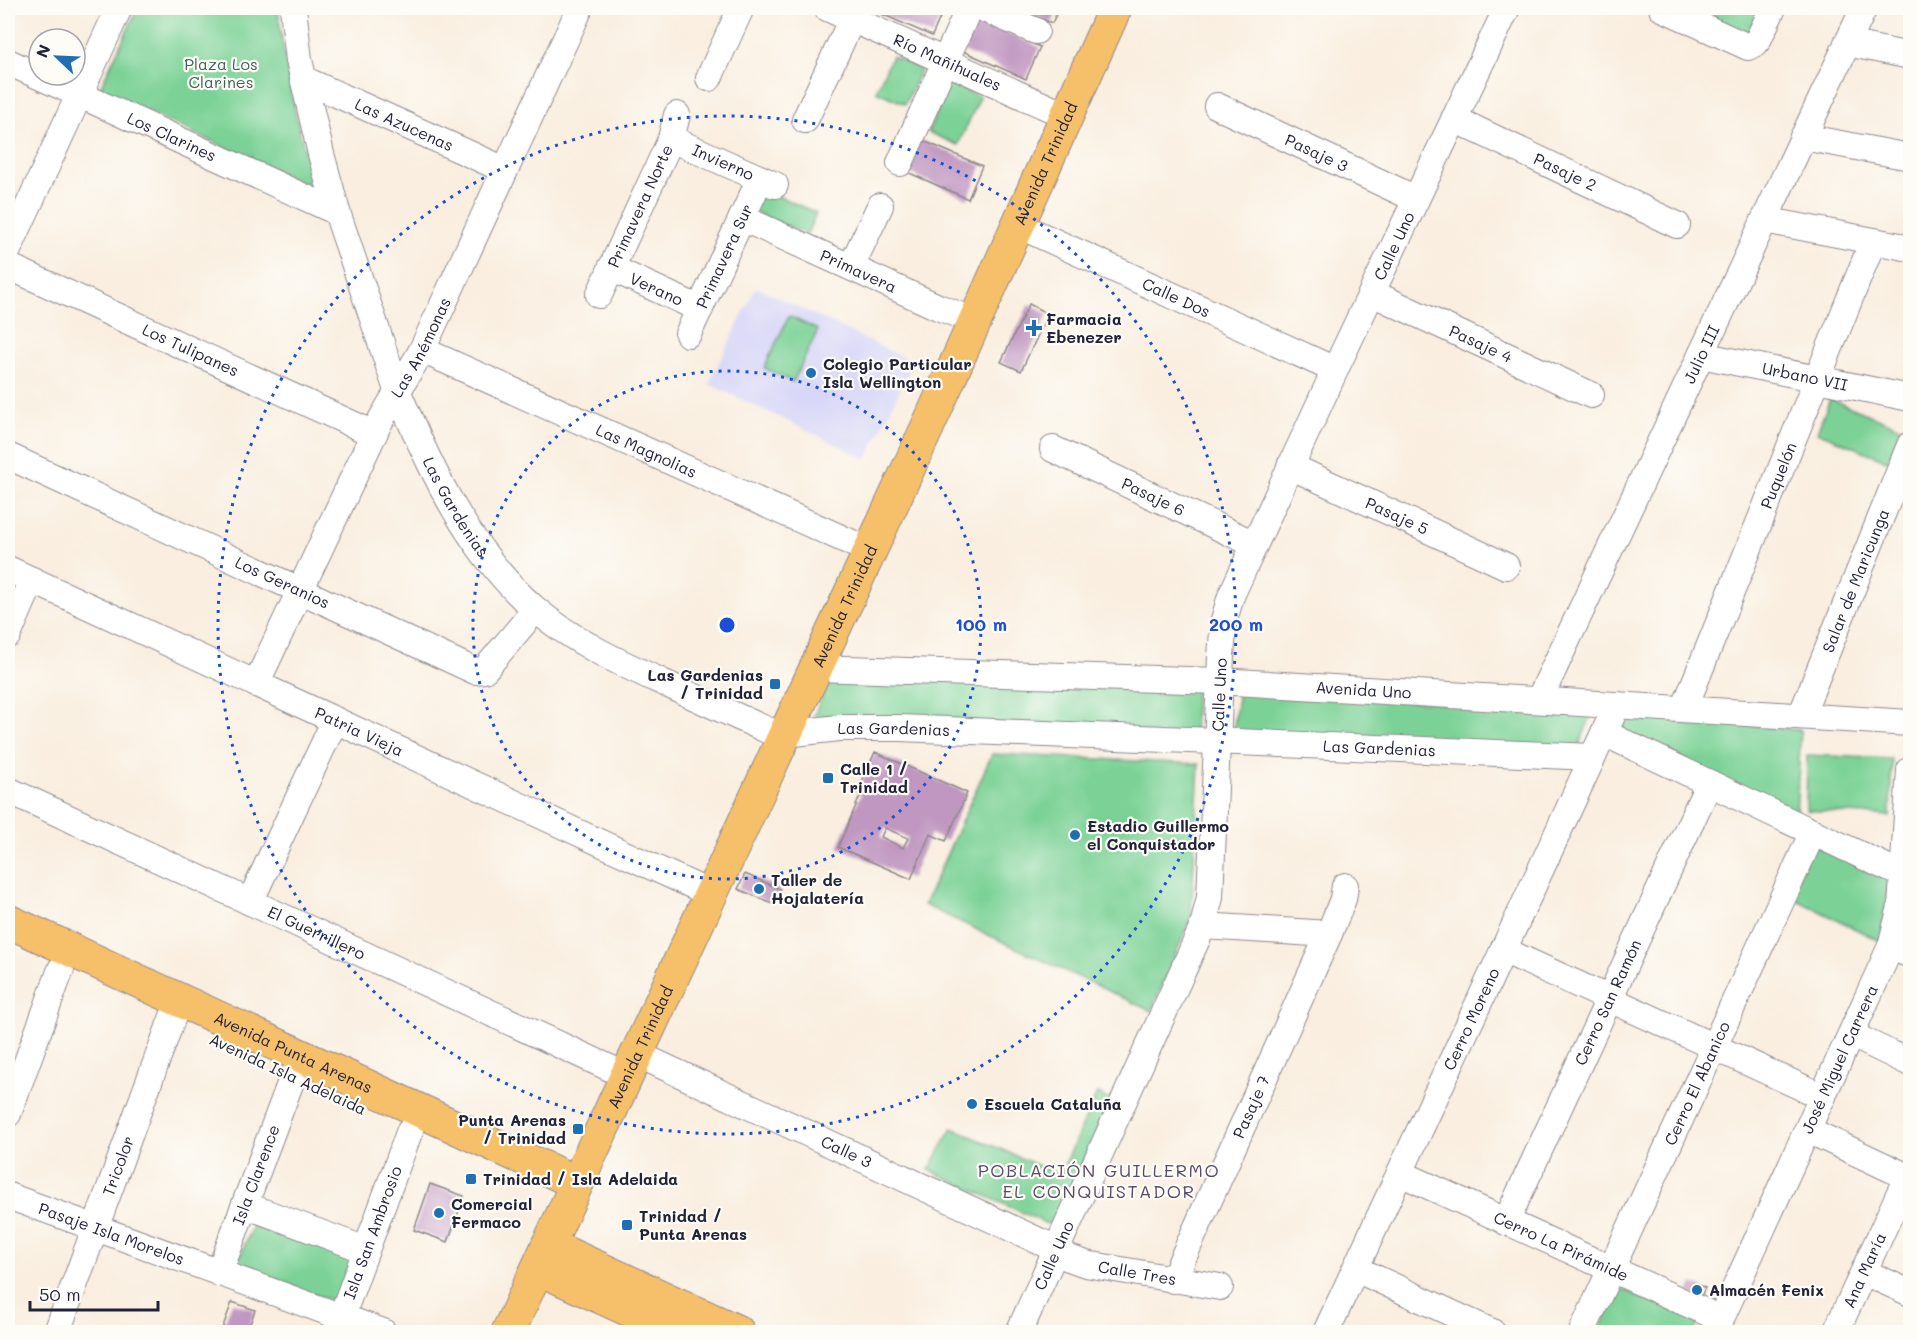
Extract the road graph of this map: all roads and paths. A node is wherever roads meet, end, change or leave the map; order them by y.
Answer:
1 (119, 8) edge
2 (293, 8) edge
3 (578, 8) edge
4 (741, 8) edge
5 (827, 8) edge
6 (969, 8) edge
7 (982, 8) edge
8 (1115, 8) edge
9 (1507, 8) edge
10 (1662, 8) edge
11 (1773, 8) edge
12 (1864, 8) edge
13 (854, 13) edge
14 (1036, 31) dead end
15 (1847, 43) junction
16 (1911, 56) edge
17 (945, 61) junction
18 (8, 62) edge
19 (709, 78) dead end
20 (303, 79) junction
21 (79, 95) junction
22 (1217, 106) dead end
23 (1067, 116) junction
24 (1454, 119) junction
25 (805, 120) dead end
26 (674, 127) joint
27 (1803, 137) junction
28 (1911, 157) edge
29 (900, 163) dead end
30 (505, 170) junction
31 (768, 182) joint
32 (1416, 199) junction
33 (880, 206) dead end
34 (337, 212) junction
35 (742, 218) junction
36 (1764, 220) junction
37 (1018, 225) junction
38 (1677, 225) dead end
39 (1873, 241) junction
40 (1911, 248) edge
41 (8, 250) edge
42 (8, 266) edge
43 (851, 267) junction
44 (611, 268) junction
45 (1371, 293) junction
46 (598, 295) dead end
47 (700, 309) junction
48 (975, 321) junction
49 (688, 334) dead end
50 (382, 347) junction
51 (420, 354) junction
52 (1701, 356) junction
53 (1335, 370) junction
54 (1818, 379) junction
55 (396, 390) junction
56 (1591, 395) dead end
57 (1911, 398) edge
58 (374, 434) junction
59 (1911, 445) edge
60 (1053, 449) dead end
61 (8, 456) edge
62 (1290, 466) junction
63 (1254, 544) junction
64 (870, 551) junction
65 (1506, 566) dead end
66 (8, 569) edge
67 (32, 580) junction
68 (300, 590) junction
69 (535, 610) junction
70 (8, 635) edge
71 (815, 669) junction
72 (1219, 681) junction
73 (256, 684) junction
74 (1539, 700) junction
75 (1617, 705) junction
76 (1684, 709) junction
77 (1801, 716) junction
78 (335, 720) junction
79 (1911, 723) edge
80 (1604, 733) junction
81 (785, 734) junction
82 (1217, 742) junction
83 (1593, 757) junction
84 (1911, 770) edge
85 (1709, 783) junction
86 (8, 790) edge
87 (1909, 803) edge
88 (1813, 832) junction
89 (1907, 874) edge
90 (1345, 886) dead end
91 (711, 894) junction
92 (250, 902) junction
93 (8, 921) edge
94 (1203, 926) junction
95 (1329, 934) junction
96 (8, 945) edge
97 (1901, 950) edge
98 (1503, 951) junction
99 (61, 969) junction
100 (1609, 999) junction
101 (175, 1010) junction
102 (1852, 1035) junction
103 (1713, 1047) junction
104 (1911, 1063) edge
105 (632, 1065) junction
106 (293, 1076) junction
107 (1823, 1097) junction
108 (8, 1114) edge
109 (410, 1130) junction
110 (1808, 1130) junction
111 (1400, 1173) junction
112 (1909, 1178) edge
113 (572, 1193) junction
114 (8, 1196) edge
115 (245, 1205) junction
116 (1506, 1222) junction
117 (95, 1228) junction
118 (1057, 1249) junction
119 (366, 1250) junction
120 (543, 1257) junction
121 (1356, 1269) junction
122 (1611, 1269) junction
123 (1864, 1272) junction
124 (219, 1273) junction
125 (1173, 1280) junction
126 (1220, 1287) dead end
127 (1911, 1293) edge
128 (338, 1325) edge
129 (1457, 1325) edge
130 (1718, 1326) edge
131 (57, 1332) edge
132 (383, 1332) edge
133 (508, 1332) edge
134 (677, 1332) edge
135 (738, 1332) edge
136 (1019, 1332) edge
137 (1326, 1332) edge
138 (1492, 1332) edge
139 (1582, 1332) edge
140 (1836, 1332) edge

1 - 21 street
2 - 20 street, Las Gardenias
3 - 30 street, Las Anémonas
4 - 19 street
5 - 13 street, Río Mañihuales
6 - 17 street
7 - 14 street
8 - 23 main road, Avenida Trinidad
9 - 24 street, Calle Uno
10 - 11 street
12 - 15 street, Julio III
13 - 17 street, Río Mañihuales
13 - 25 street
15 - 16 street
15 - 27 street, Julio III
17 - 23 street, Río Mañihuales
17 - 29 street
18 - 21 street, Los Clarines
20 - 30 street, Las Azucenas
20 - 34 street, Las Gardenias
21 - 34 street, Los Clarines
21 - 41 street
22 - 32 street, Pasaje 3
23 - 37 main road, Avenida Trinidad
24 - 32 street, Calle Uno
24 - 38 street, Pasaje 2
26 - 31 street, Invierno
26 - 44 street, Primavera Norte
27 - 28 street
27 - 36 street, Julio III
30 - 51 street, Las Anémonas
31 - 35 street, Primavera Sur
32 - 45 street, Calle Uno
33 - 43 street
34 - 50 street, Las Gardenias
35 - 43 street, Primavera
35 - 47 street, Primavera Sur
36 - 39 street
36 - 52 street, Julio III
37 - 48 main road, Avenida Trinidad
37 - 53 street, Calle Dos
39 - 40 street
39 - 54 street, Puquelón
42 - 58 street, Los Tulipanes
43 - 48 street, Primavera
44 - 46 street, Primavera Norte
44 - 47 street, Verano
45 - 53 street, Calle Uno
45 - 56 street, Pasaje 4
47 - 49 street, Primavera Sur
48 - 64 main road, Avenida Trinidad
50 - 51 street
50 - 55 street, Las Gardenias
51 - 55 street, Las Anémonas
51 - 64 street, Las Magnolias
52 - 54 street, Urbano VII
52 - 74 street, Julio III
53 - 62 street, Calle Uno
54 - 57 street, Urbano VII
54 - 76 street, Puquelón
55 - 58 street, Las Anémonas
55 - 69 street, Las Gardenias
58 - 68 street, Las Anémonas
59 - 77 street, Salar de Maricunga
60 - 63 street, Pasaje 6
61 - 68 street, Los Geranios
62 - 63 street, Calle Uno
62 - 65 street, Pasaje 5
63 - 72 street, Calle Uno
64 - 71 main road, Avenida Trinidad
66 - 67 street, Patria Vieja
67 - 70 street
67 - 73 street, Patria Vieja
68 - 69 street, Los Geranios
68 - 73 street, Las Anémonas
69 - 81 street, Las Gardenias
71 - 72 street, Avenida Uno
71 - 81 main road, Avenida Trinidad
72 - 74 street, Avenida Uno
72 - 82 street, Calle Uno
73 - 78 street, Patria Vieja
74 - 75 street, Avenida Uno
75 - 76 street, Avenida Uno
75 - 80 street, Cerro Moreno
76 - 77 street, Avenida Uno
77 - 79 street, Avenida Uno
78 - 91 street, Patria Vieja
78 - 92 street
80 - 83 street, Cerro Moreno
80 - 85 street
81 - 82 street, Las Gardenias
81 - 91 main road, Avenida Trinidad
82 - 83 street, Las Gardenias
82 - 94 street, Calle Uno
83 - 98 street, Cerro Moreno
84 - 87 street, José Miguel Carrera
85 - 88 street
85 - 100 street, Cerro San Ramón
86 - 92 street, El Guerrillero
87 - 89 street, José Miguel Carrera
88 - 89 street
88 - 103 street, Cerro El Abanico
89 - 97 street, José Miguel Carrera
90 - 95 street, Pasaje 7
91 - 105 main road, Avenida Trinidad
92 - 105 street, El Guerrillero
93 - 101 main road, Avenida Punta Arenas
94 - 95 street
94 - 118 street, Calle Uno
95 - 125 street, Pasaje 7
96 - 99 main road, Avenida Isla Adelaida
97 - 102 street, José Miguel Carrera
98 - 100 street
98 - 111 street, Cerro Moreno
99 - 101 main road, Avenida Isla Adelaida
99 - 108 street
100 - 103 street
100 - 116 street, Cerro San Ramón
101 - 106 main road, Avenida Isla Adelaida
101 - 113 main road, Avenida Punta Arenas
101 - 117 street, Tricolor
102 - 104 street
102 - 107 street, José Miguel Carrera
103 - 107 street
103 - 122 street, Cerro El Abanico
105 - 113 main road, Avenida Trinidad
105 - 118 street, Calle 3
106 - 109 main road, Avenida Isla Adelaida
106 - 115 street, Isla Clarence
107 - 110 street, José Miguel Carrera
109 - 113 main road, Avenida Isla Adelaida
109 - 119 street, Isla San Ambrosio
110 - 112 street
110 - 130 street, José Miguel Carrera
111 - 116 street, Cerro La Pirámide
111 - 121 street, Cerro Moreno
112 - 123 street, Ana María
113 - 120 main road, Avenida Trinidad
114 - 117 street, Pasaje Isla Morelos
115 - 119 street
115 - 124 street, Isla Clarence
116 - 122 street, Cerro La Pirámide
117 - 124 street, Pasaje Isla Morelos
117 - 131 street, Tricolor
118 - 125 street, Calle Tres
118 - 136 street, Calle Uno
119 - 128 street, Isla San Ambrosio
120 - 133 main road, Avenida Trinidad
120 - 134 main road
120 - 135 main road
121 - 129 street
121 - 137 street, Cerro Moreno
122 - 130 street, Cerro La Pirámide
122 - 139 street, Cerro El Abanico
123 - 127 street
123 - 140 street, Ana María
124 - 128 street, Pasaje Isla Morelos
125 - 126 street, Calle Tres
128 - 132 street, Pasaje Isla Morelos
129 - 138 street

